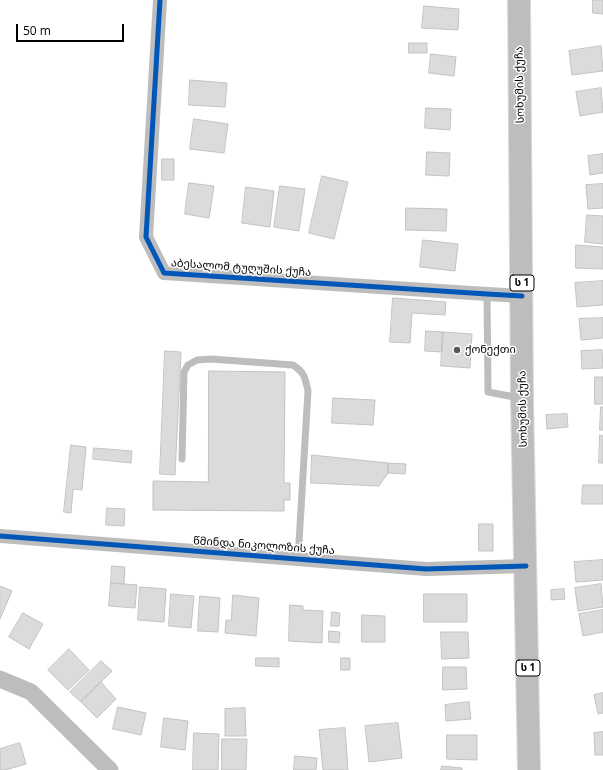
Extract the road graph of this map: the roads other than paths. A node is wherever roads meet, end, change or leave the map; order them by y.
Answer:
1 (160, 0) edge
2 (519, 0) edge
3 (487, 294) junction
4 (522, 296) junction
5 (522, 399) junction
6 (182, 459) dead end
7 (0, 536) edge
8 (298, 559) junction
9 (526, 566) junction
10 (0, 679) edge
11 (110, 770) edge
12 (530, 770) edge

1 - 3 street, აბესალომ ტუღუშის ქუჩა
2 - 4 highway, სოხუმის ქუჩა / ს 1
3 - 4 street, აბესალომ ტუღუშის ქუჩა
3 - 5 lane
4 - 5 highway, სოხუმის ქუჩა / ს 1
5 - 9 highway, სოხუმის ქუჩა / ს 1
6 - 8 lane
7 - 8 street, წმინდა ნიკოლოზის ქუჩა
8 - 9 street, წმინდა ნიკოლოზის ქუჩა
9 - 12 highway, სოხუმის ქუჩა / ს 1
10 - 11 street

